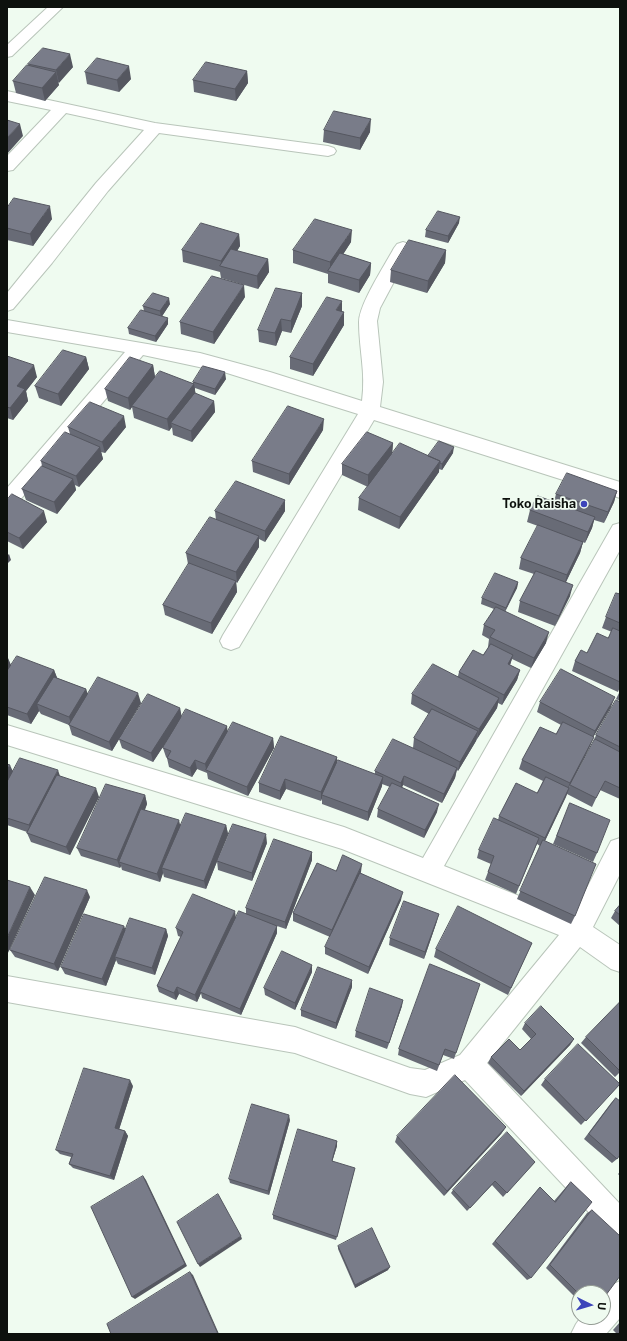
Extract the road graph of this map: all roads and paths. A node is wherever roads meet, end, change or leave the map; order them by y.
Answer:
1 (56, 7) edge
2 (7, 53) edge
3 (7, 96) edge
4 (63, 107) junction
5 (155, 128) junction
6 (328, 151) dead end
7 (7, 166) edge
8 (403, 248) edge
9 (7, 305) edge
10 (7, 326) edge
11 (139, 348) junction
12 (370, 411) junction
13 (620, 490) edge
14 (7, 502) edge
15 (620, 531) edge
16 (231, 641) dead end
17 (7, 735) edge
18 (620, 849) edge
19 (429, 870) junction
20 (578, 931) junction
21 (620, 960) edge
22 (7, 989) edge
23 (469, 1064) junction
24 (620, 1225) edge
25 (620, 1296) edge
26 (611, 1306) edge
27 (594, 1325) edge
28 (586, 1334) edge

1 - 2 street
3 - 4 street
4 - 5 street
4 - 7 street
5 - 6 street
5 - 9 street
8 - 12 street
10 - 11 street
11 - 12 street
11 - 14 street
12 - 13 street
12 - 16 street
15 - 19 street
17 - 19 street
18 - 20 street
19 - 20 street
20 - 21 street
20 - 23 street
22 - 23 street
23 - 24 street
25 - 26 street
27 - 28 street

